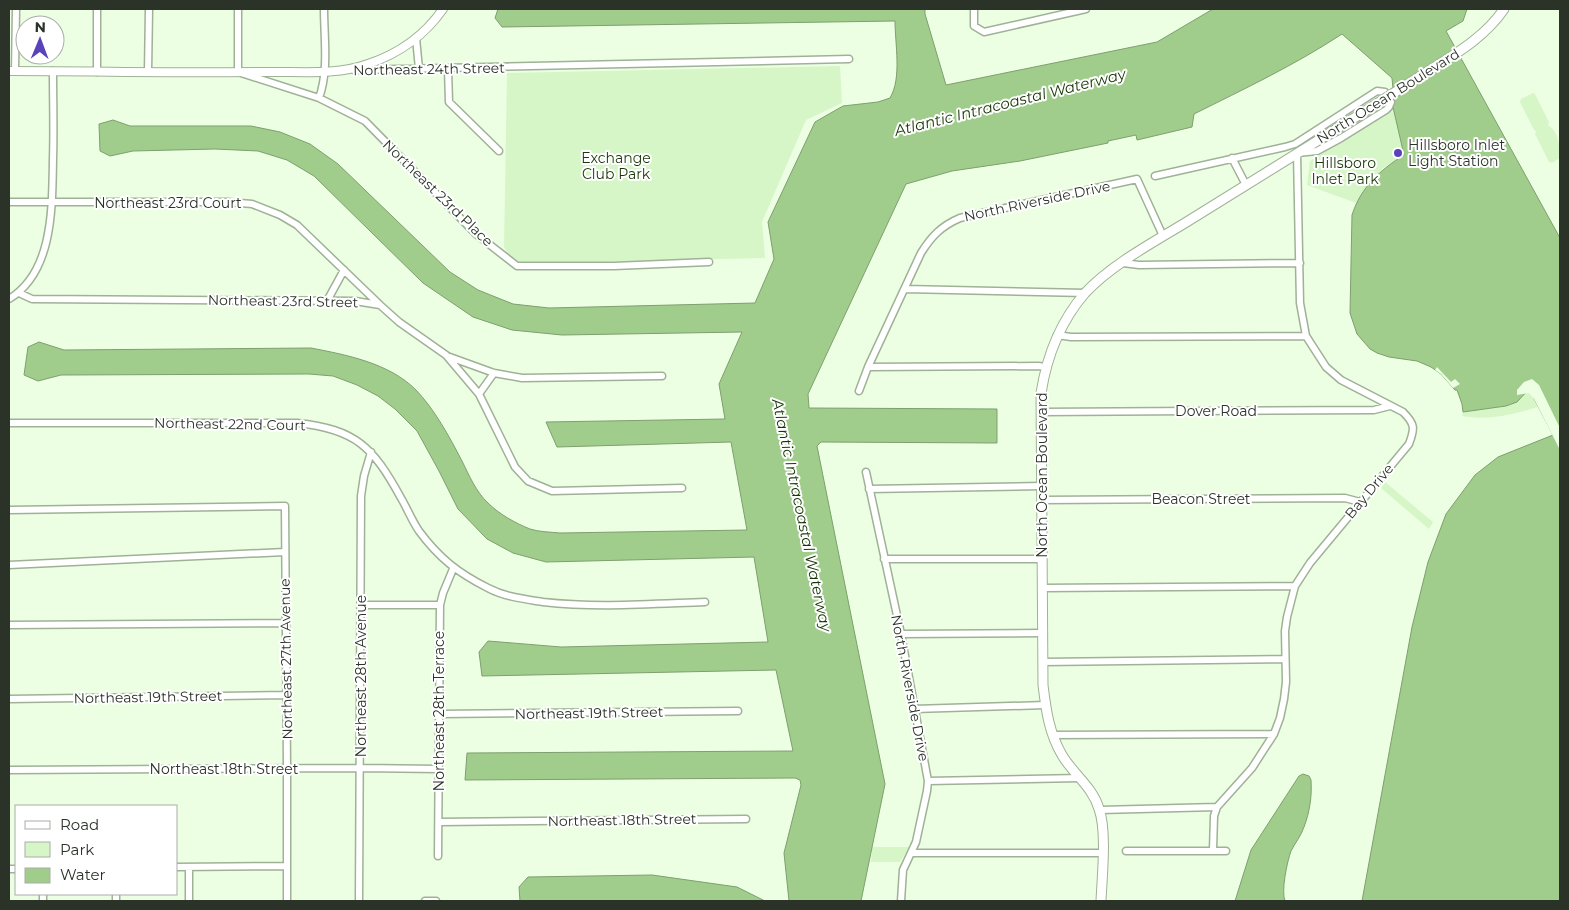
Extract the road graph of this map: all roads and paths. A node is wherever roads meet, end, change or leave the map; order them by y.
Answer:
1 (16, 9) edge
2 (97, 9) edge
3 (149, 9) edge
4 (238, 9) edge
5 (324, 9) edge
6 (443, 9) edge
7 (974, 9) edge
8 (1086, 9) edge
9 (1504, 9) edge
10 (416, 38) junction
11 (849, 59) dead end
12 (419, 69) junction
13 (448, 69) junction
14 (340, 70) junction
15 (12, 71) edge
16 (53, 71) junction
17 (324, 71) junction
18 (97, 72) junction
19 (148, 72) junction
20 (238, 72) junction
21 (319, 98) junction
22 (499, 152) dead end
23 (1297, 153) junction
24 (1232, 158) junction
25 (1155, 176) dead end
26 (1246, 185) junction
27 (9, 202) edge
28 (52, 203) junction
29 (1163, 236) junction
30 (709, 262) dead end
31 (1123, 262) junction
32 (1300, 263) junction
33 (344, 270) junction
34 (905, 289) junction
35 (19, 293) junction
36 (1086, 293) junction
37 (9, 299) edge
38 (327, 301) junction
39 (380, 305) junction
40 (1057, 335) junction
41 (1306, 336) junction
42 (446, 355) junction
43 (868, 367) junction
44 (1046, 367) junction
45 (494, 373) junction
46 (662, 376) dead end
47 (859, 391) dead end
48 (479, 394) junction
49 (1390, 406) junction
50 (1041, 412) junction
51 (9, 423) edge
52 (371, 452) junction
53 (866, 472) dead end
54 (1042, 486) junction
55 (682, 488) dead end
56 (869, 489) junction
57 (1042, 500) junction
58 (1360, 502) junction
59 (9, 510) edge
60 (285, 552) junction
61 (884, 558) junction
62 (1042, 559) junction
63 (9, 565) edge
64 (454, 569) junction
65 (1295, 586) junction
66 (1042, 588) junction
67 (705, 602) dead end
68 (360, 605) junction
69 (440, 605) junction
70 (286, 623) junction
71 (9, 625) edge
72 (1043, 633) junction
73 (900, 634) junction
74 (1285, 659) junction
75 (1043, 662) junction
76 (286, 696) junction
77 (9, 699) edge
78 (1045, 705) junction
79 (914, 709) junction
80 (738, 711) dead end
81 (439, 714) junction
82 (1274, 734) junction
83 (1053, 736) junction
84 (287, 768) junction
85 (361, 768) junction
86 (439, 769) junction
87 (9, 770) edge
88 (1080, 778) junction
89 (928, 781) junction
90 (1217, 807) junction
91 (1100, 810) junction
92 (746, 819) dead end
93 (439, 822) junction
94 (1213, 850) junction
95 (1126, 851) dead end
96 (1226, 851) dead end
97 (912, 853) junction
98 (1102, 853) junction
99 (438, 856) dead end
100 (287, 866) junction
101 (178, 867) edge
102 (190, 867) junction
103 (189, 901) edge
104 (287, 901) edge
105 (360, 901) edge
106 (425, 901) edge
107 (436, 901) edge
108 (901, 901) edge
109 (1101, 901) edge

1 - 15 street
2 - 18 street
3 - 19 street
4 - 20 street
5 - 17 street
6 - 10 street
7 - 8 street
9 - 23 main road, North Ocean Boulevard, bridge
10 - 12 street
10 - 14 street
11 - 13 street, Northeast 24th Street
12 - 13 street, Northeast 24th Street
12 - 14 street, Northeast 24th Street
13 - 22 street
14 - 17 street, Northeast 24th Street
15 - 16 street, Northeast 24th Street
16 - 18 street, Northeast 24th Street
16 - 28 street
17 - 20 street, Northeast 24th Street
17 - 21 street
18 - 19 street, Northeast 24th Street
19 - 20 street, Northeast 24th Street
20 - 21 street, Northeast 23rd Place
21 - 30 street, Northeast 23rd Place
23 - 24 street
23 - 26 main road, North Ocean Boulevard
23 - 32 street, Bay Drive
24 - 25 street
24 - 26 street
26 - 29 main road, North Ocean Boulevard
27 - 28 street, Northeast 23rd Court
28 - 33 street, Northeast 23rd Court
28 - 35 street
29 - 31 main road, North Ocean Boulevard
29 - 34 street, North Riverside Drive
31 - 32 street
31 - 36 main road, North Ocean Boulevard
32 - 41 street, Bay Drive
33 - 38 street
33 - 39 street, Northeast 23rd Court
34 - 36 street
34 - 43 street, North Riverside Drive
35 - 37 street
35 - 38 street, Northeast 23rd Street
36 - 40 main road, North Ocean Boulevard
38 - 39 street, Northeast 23rd Street
39 - 42 street
40 - 41 street
40 - 44 main road, North Ocean Boulevard
41 - 49 street, Bay Drive
42 - 45 street
42 - 48 street
43 - 44 street
43 - 47 street, North Riverside Drive
44 - 50 main road, North Ocean Boulevard
45 - 46 street
45 - 48 street
48 - 55 street
49 - 50 street, Dover Road
49 - 58 street, Bay Drive
50 - 54 main road, North Ocean Boulevard
51 - 52 street, Northeast 22nd Court
52 - 64 street, Northeast 22nd Court
52 - 68 street, Northeast 28th Avenue
53 - 56 street, North Riverside Drive
54 - 56 street
54 - 57 main road, North Ocean Boulevard
56 - 61 street, North Riverside Drive
57 - 58 street, Beacon Street
57 - 62 main road, North Ocean Boulevard
58 - 65 street, Bay Drive
59 - 60 street, Northeast 27th Avenue
60 - 63 street
60 - 70 street, Northeast 27th Avenue
61 - 62 street
61 - 73 street, North Riverside Drive
62 - 66 main road, North Ocean Boulevard
64 - 67 street, Northeast 22nd Court
64 - 69 street, Northeast 28th Terrace
65 - 66 street
65 - 74 street, Bay Drive
66 - 72 main road, North Ocean Boulevard
68 - 69 street
68 - 85 street, Northeast 28th Avenue
69 - 81 street, Northeast 28th Terrace
70 - 71 street
70 - 76 street, Northeast 27th Avenue
72 - 73 street
72 - 75 main road, North Ocean Boulevard
73 - 79 street, North Riverside Drive
74 - 75 street
74 - 82 street, Bay Drive
75 - 78 main road, North Ocean Boulevard
76 - 77 street, Northeast 19th Street
76 - 84 street, Northeast 27th Avenue
78 - 79 street
78 - 83 main road, North Ocean Boulevard
79 - 89 street, North Riverside Drive
80 - 81 street, Northeast 19th Street
81 - 86 street, Northeast 28th Terrace
82 - 83 street
82 - 90 street, Bay Drive
83 - 88 main road, North Ocean Boulevard
84 - 85 street, Northeast 18th Street
84 - 87 street, Northeast 18th Street
84 - 100 street, Northeast 27th Avenue
85 - 86 street, Northeast 18th Street
85 - 105 street, Northeast 28th Avenue
86 - 93 street, Northeast 28th Terrace
88 - 89 street
88 - 91 main road, North Ocean Boulevard
89 - 97 street, North Riverside Drive
90 - 91 street
90 - 94 street
91 - 98 main road, North Ocean Boulevard
92 - 93 street, Northeast 18th Street
93 - 99 street, Northeast 28th Terrace
94 - 95 street
94 - 96 street
97 - 98 street
97 - 108 street, North Riverside Drive
98 - 109 main road, North Ocean Boulevard
100 - 102 street
100 - 104 street, Northeast 27th Avenue
101 - 102 street
102 - 103 street
106 - 107 street

